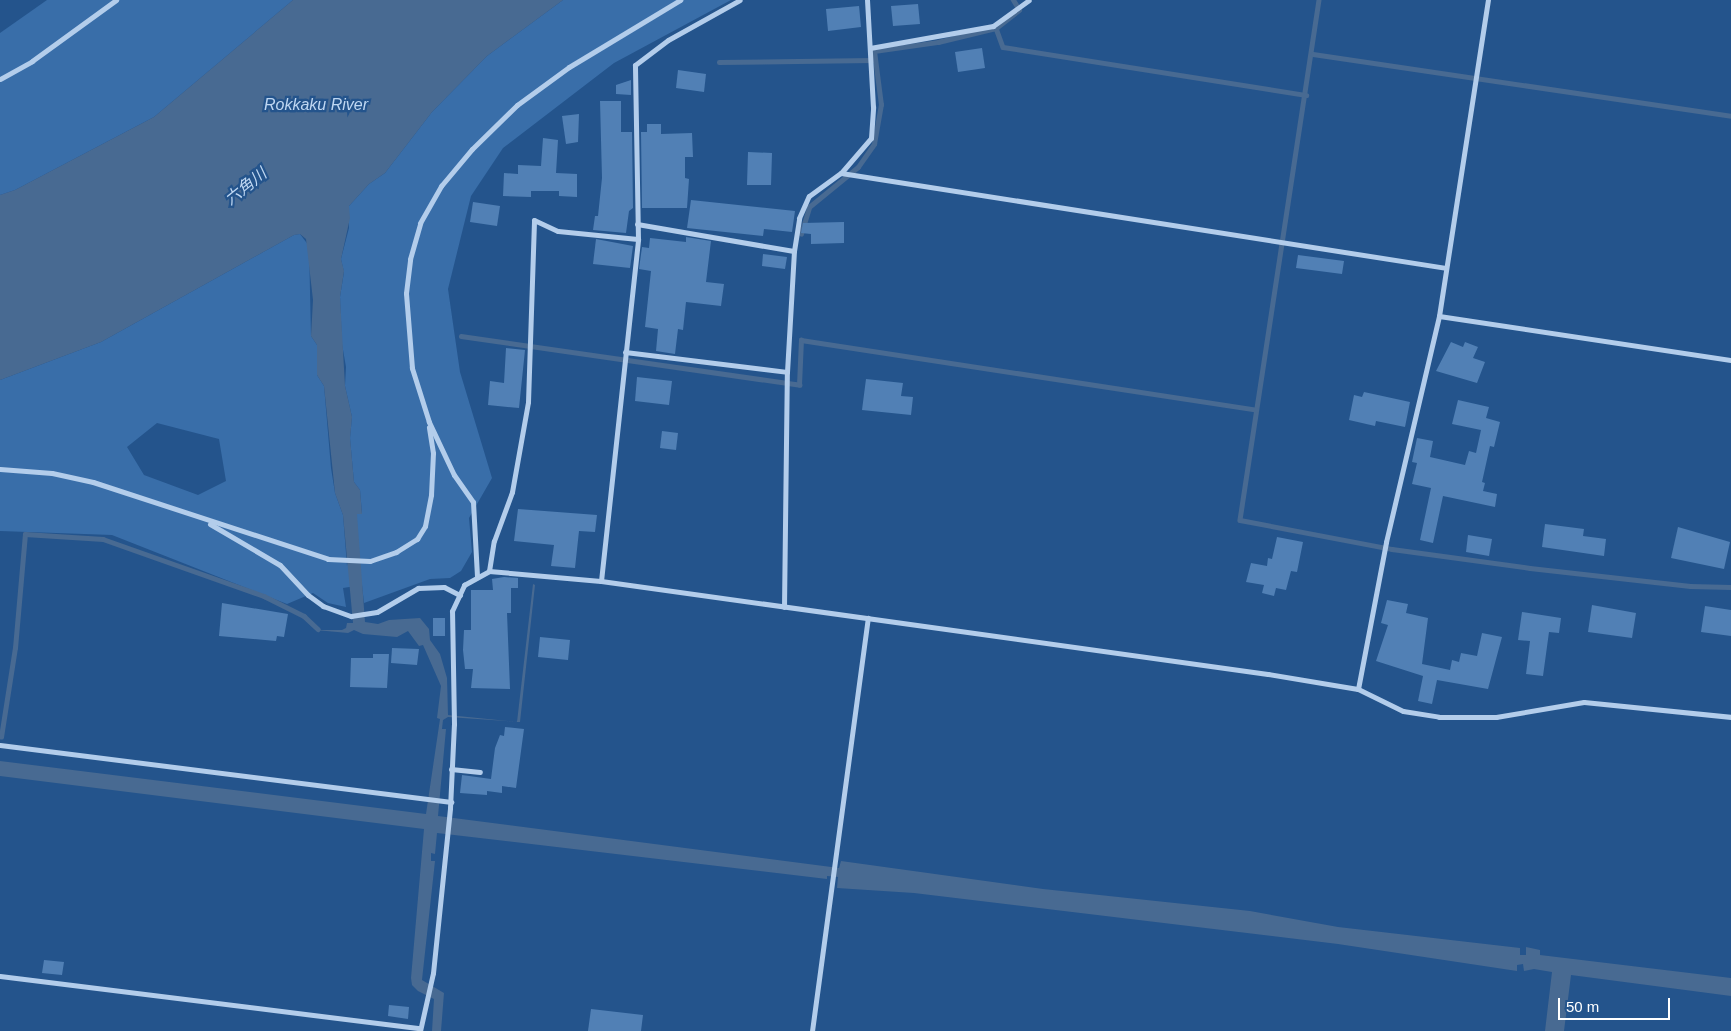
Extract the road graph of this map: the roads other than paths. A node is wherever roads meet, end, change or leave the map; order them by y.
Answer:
1 (116, 0) edge
2 (680, 0) edge
3 (740, 0) edge
4 (866, 0) edge
5 (1488, 0) edge
6 (1026, 2) edge
7 (870, 48) junction
8 (0, 79) edge
9 (843, 173) junction
10 (637, 224) junction
11 (638, 239) junction
12 (794, 251) junction
13 (1446, 268) junction
14 (1439, 316) junction
15 (625, 353) junction
16 (1731, 360) edge
17 (787, 375) junction
18 (429, 422) junction
19 (0, 469) edge
20 (200, 519) junction
21 (489, 571) junction
22 (477, 576) junction
23 (602, 581) junction
24 (460, 595) junction
25 (784, 607) junction
26 (868, 618) junction
27 (1358, 689) junction
28 (1731, 717) edge
29 (0, 744) edge
30 (452, 768) junction
31 (480, 772) dead end
32 (451, 805) junction
33 (0, 976) edge
34 (420, 1030) edge
35 (812, 1031) edge

1 - 8 street
2 - 18 street
3 - 10 street
4 - 7 street
5 - 13 street
6 - 7 street
7 - 9 street
9 - 12 street
9 - 13 street
10 - 11 street
10 - 12 street
11 - 15 street
11 - 21 street
12 - 17 street
13 - 14 street
14 - 16 street
14 - 27 street
15 - 17 street
15 - 23 street
17 - 25 street
18 - 20 street
18 - 22 street
19 - 20 street
20 - 24 street
21 - 22 street
21 - 23 street
22 - 24 street
23 - 25 street
24 - 30 street
25 - 26 street
26 - 27 street
26 - 35 street
27 - 28 street
29 - 32 street
30 - 31 street
30 - 32 street
32 - 34 street
33 - 34 street

